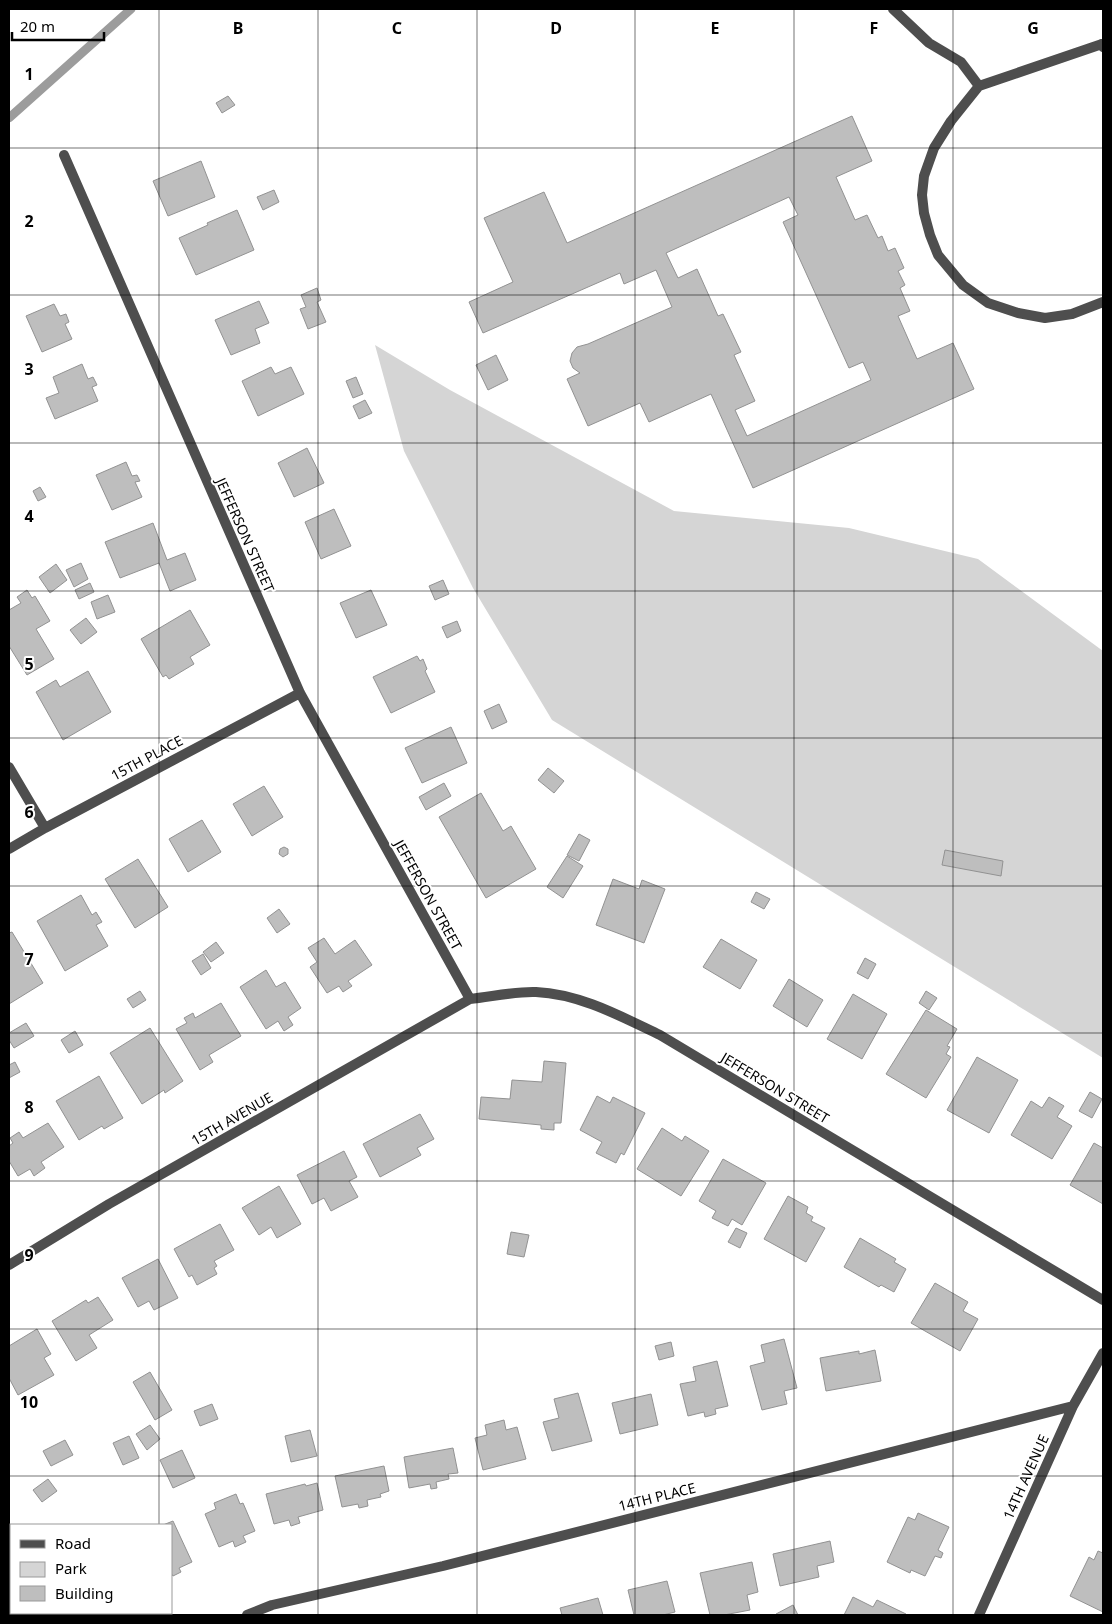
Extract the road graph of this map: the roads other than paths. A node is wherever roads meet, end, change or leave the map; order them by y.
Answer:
1 (893, 9) edge
2 (1102, 45) edge
3 (979, 86) junction
4 (64, 155) dead end
5 (1103, 302) edge
6 (300, 693) junction
7 (9, 767) edge
8 (45, 828) junction
9 (9, 849) edge
10 (470, 999) junction
11 (9, 1265) edge
12 (1103, 1300) edge
13 (1103, 1354) edge
14 (1073, 1406) junction
15 (247, 1615) edge
16 (979, 1615) edge

1 - 3 street
2 - 3 street
3 - 5 street
4 - 6 street, JEFFERSON STREET
6 - 8 street, 15TH PLACE
6 - 10 street, JEFFERSON STREET
7 - 8 street
8 - 9 street, 15TH PLACE
10 - 11 street, 15TH AVENUE
10 - 12 street, JEFFERSON STREET
13 - 14 street, 14TH AVENUE
14 - 15 street, 14TH PLACE
14 - 16 street, 14TH AVENUE

